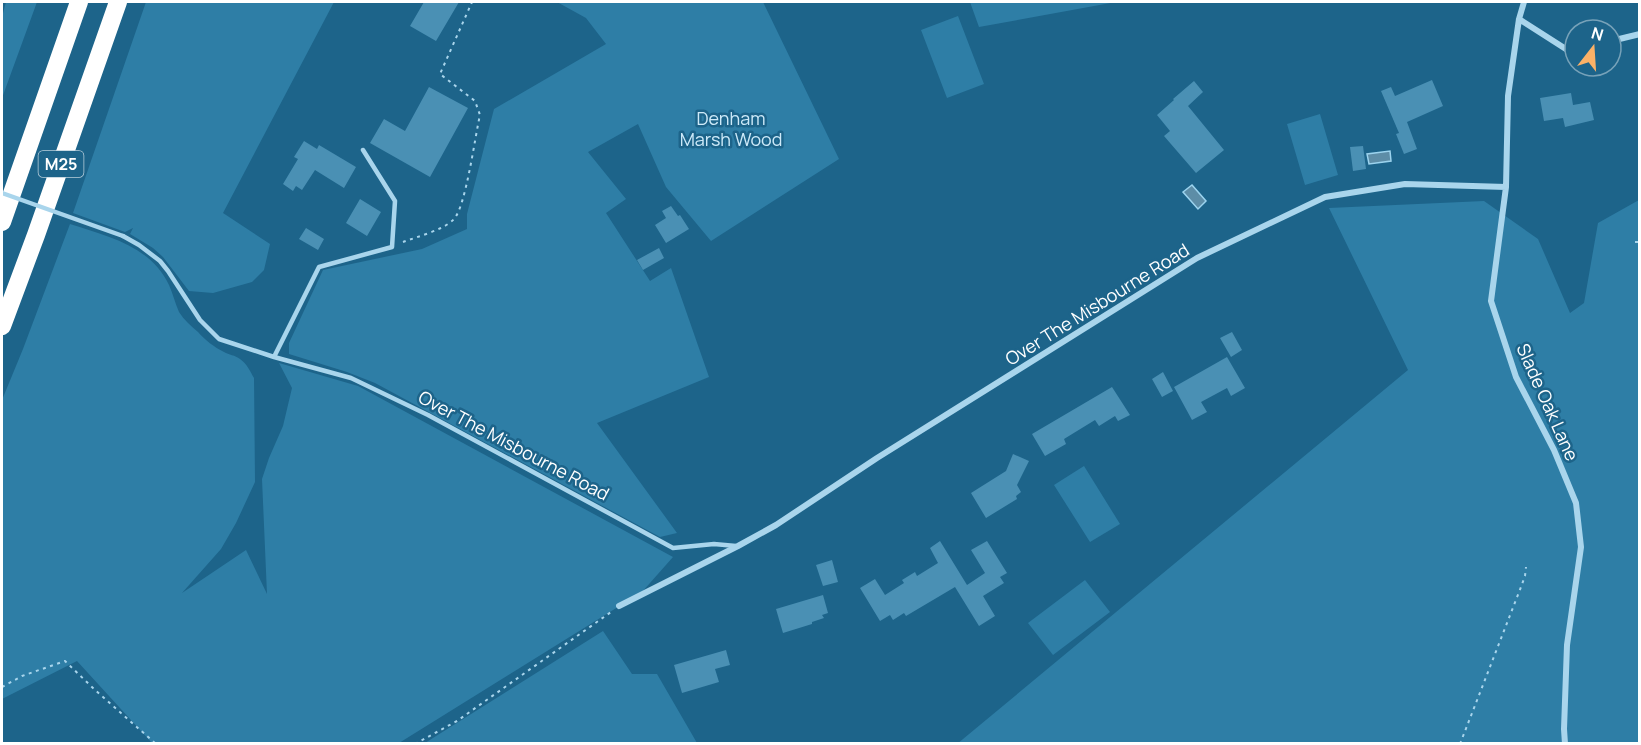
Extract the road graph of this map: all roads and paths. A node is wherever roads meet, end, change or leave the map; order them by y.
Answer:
1 (79, 2) edge
2 (118, 2) edge
3 (472, 2) edge
4 (1524, 2) edge
5 (1519, 19) junction
6 (1640, 34) edge
7 (1623, 38) edge
8 (1563, 47) edge
9 (363, 150) dead end
10 (1506, 187) junction
11 (2, 193) edge
12 (2, 222) edge
13 (392, 247) junction
14 (2, 326) edge
15 (274, 357) junction
16 (738, 546) junction
17 (1526, 567) dead end
18 (619, 606) joint
19 (2, 687) edge
20 (156, 744) edge
21 (415, 744) edge
22 (1460, 744) edge
23 (1565, 744) edge

1 - 12 highway, M25
2 - 14 highway, M25
3 - 13 path
4 - 5 street, Slade Oak Lane
5 - 8 street
5 - 10 street, Slade Oak Lane
6 - 7 street
9 - 13 lane
10 - 16 street, Over The Misbourne Road
10 - 23 street, Slade Oak Lane
11 - 15 lane, Over The Misbourne Road, bridge
13 - 15 lane
15 - 16 lane, Over The Misbourne Road
16 - 18 street, Over The Misbourne Road
17 - 22 path
18 - 21 path
19 - 20 path

